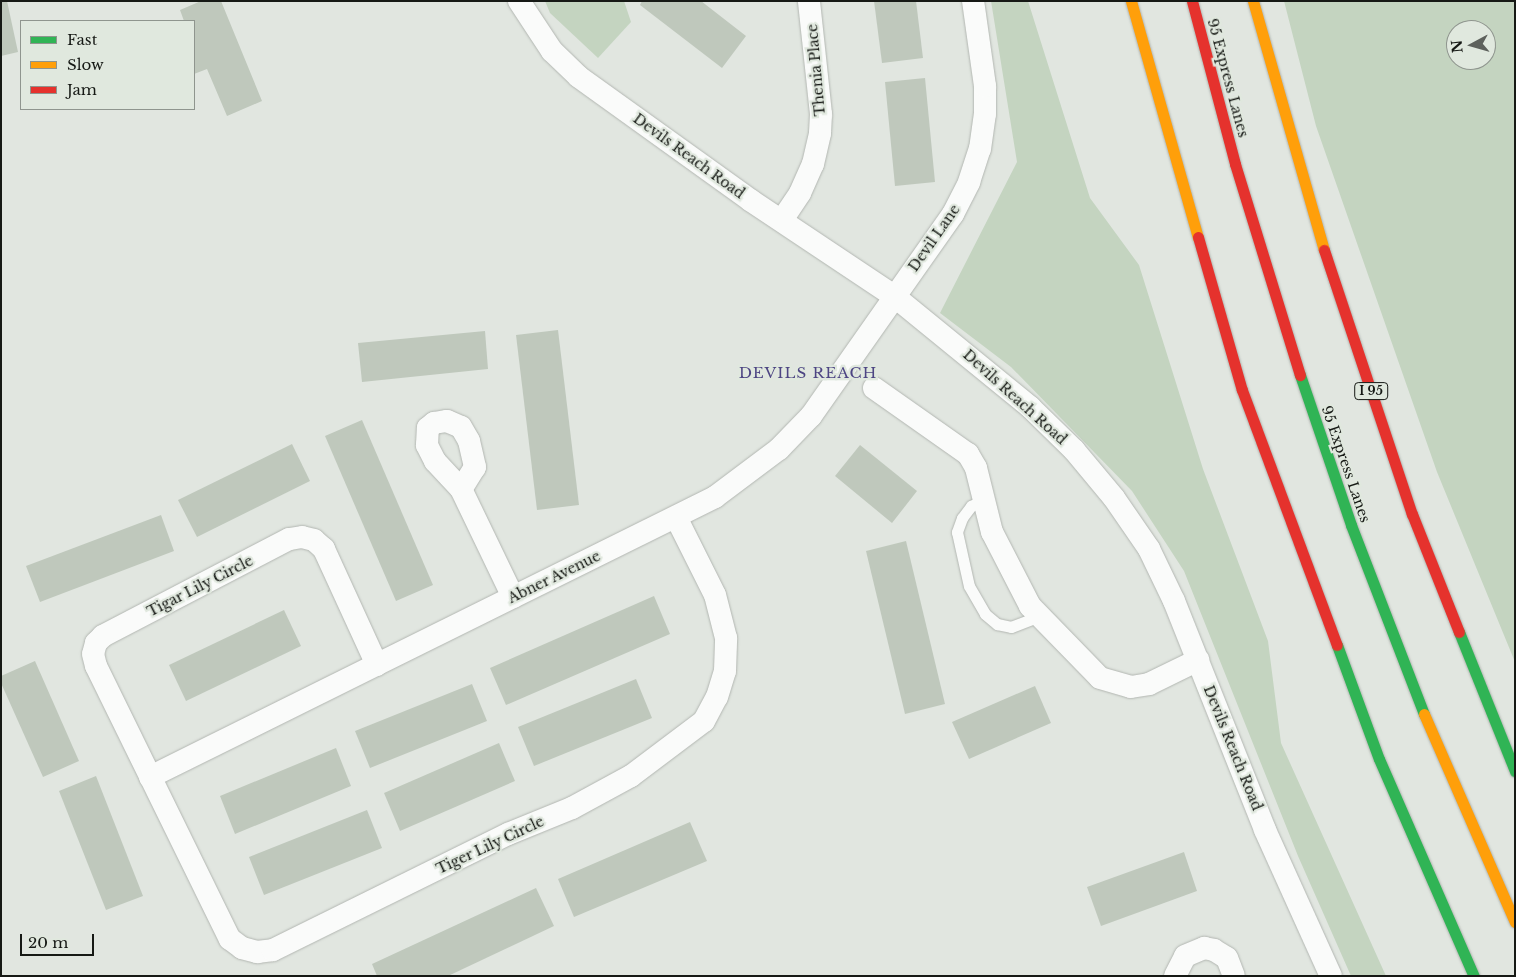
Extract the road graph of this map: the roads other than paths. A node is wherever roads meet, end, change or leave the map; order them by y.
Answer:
1 (519, 1) edge
2 (809, 1) edge
3 (973, 1) edge
4 (1131, 1) edge
5 (1192, 1) edge
6 (1253, 1) edge
7 (782, 220) junction
8 (894, 296) junction
9 (874, 388) dead end
10 (461, 489) dead end
11 (982, 501) junction
12 (676, 517) junction
13 (513, 597) junction
14 (1040, 616) junction
15 (1198, 660) junction
16 (377, 665) junction
17 (1515, 772) edge
18 (150, 777) junction
19 (1515, 922) edge
20 (1175, 976) edge
21 (1234, 976) edge
22 (1331, 976) edge
23 (1474, 976) edge

1 - 7 street, Devils Reach Road
2 - 7 street, Thenia Place
3 - 8 street, Devil Lane
4 - 23 highway
5 - 19 highway, 95 Express Lanes
6 - 17 highway, I 95
7 - 8 street, Devils Reach Road
8 - 12 street, Abner Avenue
8 - 15 street, Devils Reach Road
9 - 11 street
10 - 13 street
11 - 14 street
11 - 14 lane
12 - 13 street, Abner Avenue
12 - 18 street, Tiger Lily Circle
13 - 16 street, Abner Avenue
14 - 15 street
15 - 22 street, Devils Reach Road
16 - 18 street, Abner Avenue
16 - 18 street, Tigar Lily Circle
20 - 21 street

